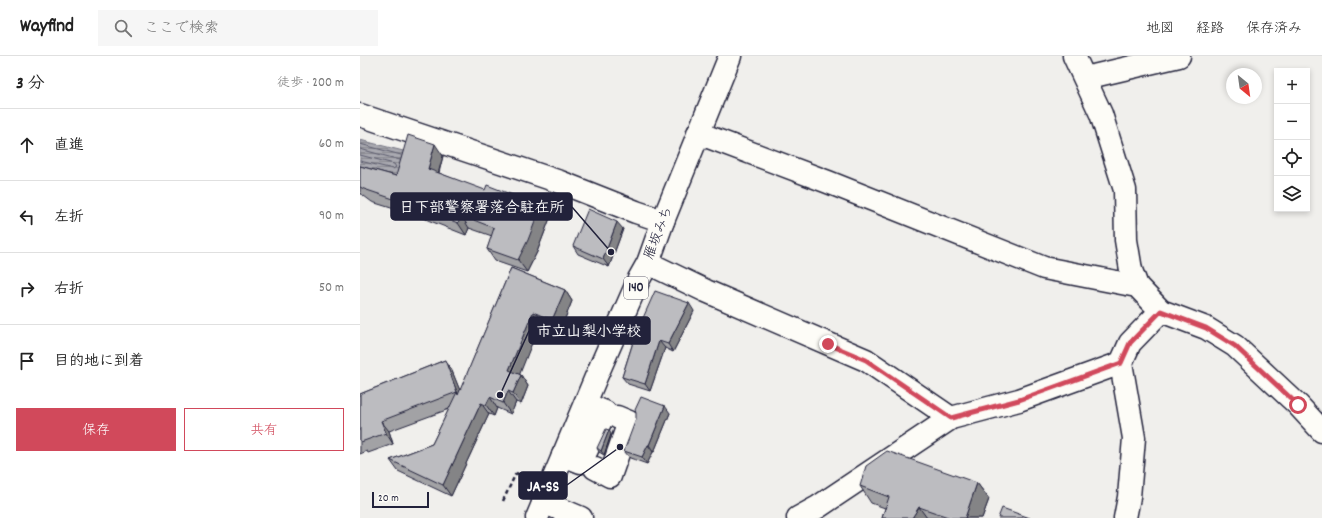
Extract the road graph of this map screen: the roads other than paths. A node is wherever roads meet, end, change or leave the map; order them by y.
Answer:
1 (730, 56) edge
2 (1074, 56) edge
3 (1179, 56) edge
4 (1085, 78) junction
5 (360, 115) edge
6 (698, 134) junction
7 (662, 221) junction
8 (648, 263) junction
9 (1137, 286) junction
10 (1161, 311) junction
11 (1121, 363) junction
12 (585, 404) junction
13 (611, 415) junction
14 (951, 418) junction
15 (1322, 431) edge
16 (580, 462) junction
17 (546, 504) edge
18 (581, 518) edge
19 (798, 518) edge
20 (1125, 518) edge

1 - 6 main road, 雁坂みち / 140
2 - 4 main road
3 - 4 main road
4 - 9 main road
5 - 7 main road
6 - 7 main road, 雁坂みち / 140
6 - 9 main road
7 - 8 main road, 雁坂みち / 140
8 - 12 main road, 雁坂みち / 140
8 - 14 main road
9 - 10 main road
10 - 11 main road
10 - 15 main road
11 - 14 main road
11 - 20 main road
12 - 13 main road
12 - 16 main road, 雁坂みち / 140
13 - 16 main road
13 - 16 main road
14 - 19 main road
16 - 17 main road, 雁坂みち / 140
17 - 18 main road

